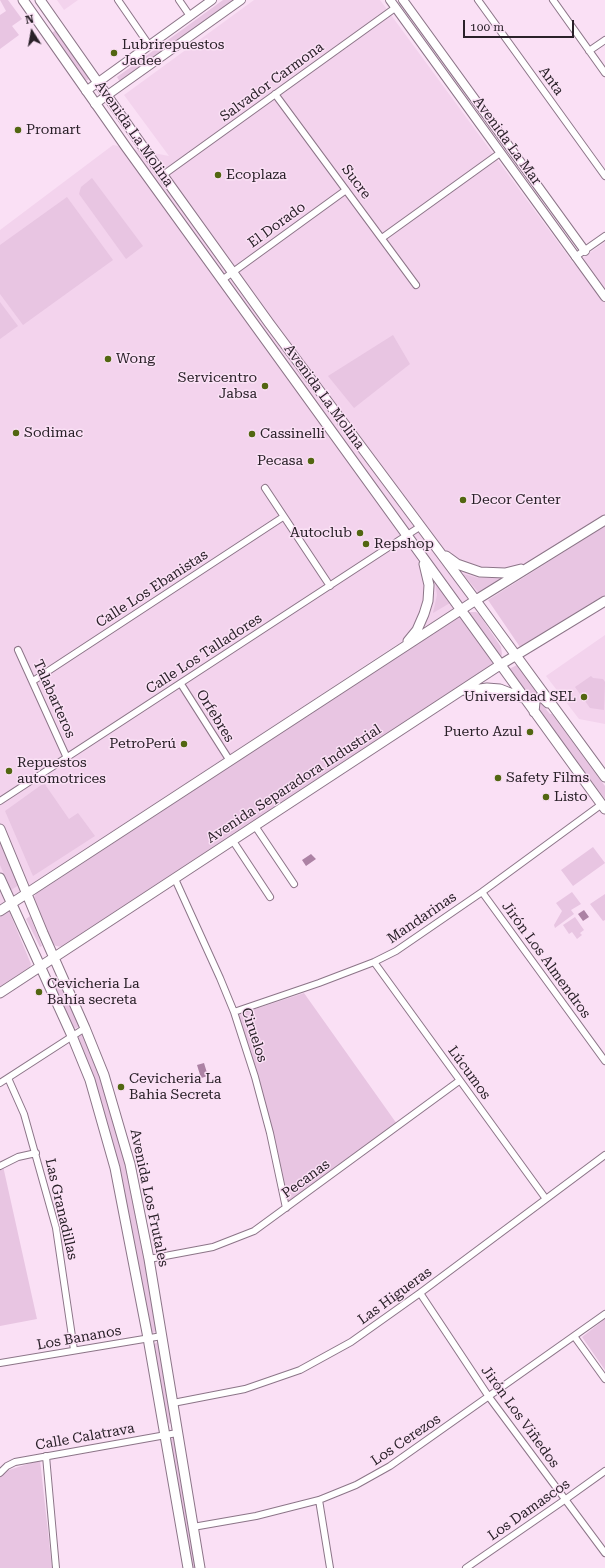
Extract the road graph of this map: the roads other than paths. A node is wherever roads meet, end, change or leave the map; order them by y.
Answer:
1 (23, 0) edge
2 (40, 0) edge
3 (118, 0) edge
4 (179, 0) edge
5 (212, 0) edge
6 (241, 0) edge
7 (390, 0) edge
8 (403, 0) edge
9 (478, 0) edge
10 (554, 0) edge
11 (395, 8) junction
12 (51, 15) junction
13 (190, 16) junction
14 (39, 23) junction
15 (605, 40) edge
16 (149, 45) junction
17 (589, 51) junction
18 (605, 73) edge
19 (98, 82) junction
20 (86, 91) junction
21 (275, 94) junction
22 (107, 96) junction
23 (95, 104) junction
24 (500, 153) junction
25 (163, 175) junction
26 (605, 176) edge
27 (346, 190) junction
28 (605, 236) edge
29 (382, 238) junction
30 (585, 251) junction
31 (575, 257) junction
32 (233, 272) junction
33 (222, 280) junction
34 (416, 285) dead end
35 (605, 297) edge
36 (281, 338) junction
37 (270, 346) junction
38 (355, 437) junction
39 (342, 446) junction
40 (264, 488) dead end
41 (283, 517) junction
42 (605, 520) edge
43 (421, 526) junction
44 (407, 536) junction
45 (436, 547) junction
46 (421, 556) junction
47 (533, 564) junction
48 (330, 586) junction
49 (476, 600) junction
50 (605, 601) edge
51 (460, 610) junction
52 (18, 650) dead end
53 (395, 654) junction
54 (516, 655) junction
55 (500, 665) junction
56 (33, 681) junction
57 (181, 684) junction
58 (460, 692) junction
59 (525, 698) junction
60 (534, 712) junction
61 (559, 714) junction
62 (67, 758) junction
63 (230, 761) junction
64 (605, 778) edge
65 (0, 801) edge
66 (603, 806) edge
67 (255, 826) junction
68 (0, 829) edge
69 (233, 841) junction
70 (0, 878) edge
71 (175, 879) junction
72 (294, 884) dead end
73 (482, 892) junction
74 (27, 893) junction
75 (270, 897) dead end
76 (11, 904) junction
77 (0, 911) edge
78 (54, 958) junction
79 (374, 962) junction
80 (40, 967) junction
81 (0, 994) edge
82 (234, 1012) junction
83 (85, 1028) junction
84 (72, 1036) junction
85 (605, 1061) edge
86 (8, 1078) junction
87 (459, 1081) junction
88 (0, 1084) edge
89 (36, 1153) junction
90 (605, 1155) edge
91 (0, 1166) edge
92 (546, 1199) junction
93 (286, 1208) junction
94 (149, 1259) junction
95 (420, 1293) junction
96 (605, 1314) edge
97 (162, 1336) junction
98 (574, 1336) junction
99 (148, 1338) junction
100 (74, 1350) junction
101 (0, 1363) edge
102 (605, 1379) edge
103 (489, 1397) junction
104 (173, 1403) junction
105 (178, 1433) junction
106 (164, 1435) junction
107 (46, 1456) junction
108 (605, 1471) edge
109 (0, 1473) edge
110 (319, 1500) junction
111 (566, 1500) junction
112 (193, 1527) junction
113 (605, 1553) edge
114 (56, 1568) edge
115 (188, 1568) edge
116 (200, 1568) edge
117 (330, 1568) edge
118 (466, 1568) edge

1 - 14 main road, Avenida La Molina
2 - 12 main road, Avenida La Molina
3 - 16 street
4 - 13 street
5 - 13 street
6 - 22 street
7 - 11 street, Avenida La Mar
8 - 30 street, Avenida La Mar
9 - 26 street, Anta
10 - 17 street
11 - 21 street, Salvador Carmona
11 - 24 street, Avenida La Mar
12 - 14 main road
12 - 19 main road, Avenida La Molina
13 - 16 street
14 - 20 main road, Avenida La Molina
15 - 17 street
16 - 19 street
17 - 18 street
19 - 20 street
19 - 22 main road, Avenida La Molina
20 - 23 main road, Avenida La Molina
21 - 25 street, Salvador Carmona
21 - 27 street, Sucre
22 - 23 street
22 - 25 main road, Avenida La Molina
23 - 33 main road, Avenida La Molina
24 - 29 street
24 - 31 street, Avenida La Mar
25 - 32 main road, Avenida La Molina
27 - 29 street, Sucre
27 - 32 street, El Dorado
28 - 30 street
29 - 34 street, Sucre
30 - 31 street
31 - 35 street, Avenida La Mar
32 - 33 street, El Dorado
32 - 36 main road, Avenida La Molina
33 - 37 main road, Avenida La Molina
36 - 37 main road
36 - 38 main road, Avenida La Molina
37 - 39 main road, Avenida La Molina
38 - 39 main road
38 - 43 main road, Avenida La Molina
39 - 44 main road, Avenida La Molina
40 - 41 street
41 - 48 street
41 - 56 street, Calle Los Ebanistas
42 - 47 main road
43 - 44 street, Calle Los Talladores
43 - 45 main road, Avenida La Molina
44 - 46 main road, Avenida La Molina
44 - 48 street, Calle Los Talladores
45 - 47 main road
45 - 49 main road, Avenida La Molina
46 - 51 main road, Avenida La Molina
46 - 53 main road
47 - 49 main road
48 - 57 street, Calle Los Talladores
49 - 51 main road
49 - 54 main road, Avenida La Molina
50 - 54 main road, Avenida Separadora Industrial
51 - 53 main road
51 - 55 main road, Avenida La Molina
52 - 56 street, Talabarteros
53 - 63 main road
54 - 55 main road, Avenida Separadora Industrial
54 - 61 main road, Avenida La Molina
55 - 58 main road, Avenida Separadora Industrial
55 - 59 main road, Avenida La Molina
56 - 62 street, Talabarteros
57 - 62 street, Calle Los Talladores
57 - 63 street, Orfebres
58 - 59 main road
58 - 67 main road, Avenida Separadora Industrial
59 - 60 main road, Avenida La Molina
60 - 61 main road
60 - 66 main road, Avenida La Molina
61 - 64 main road, Avenida La Molina
62 - 65 street, Calle Los Talladores
63 - 74 main road
66 - 73 street, Mandarinas
67 - 69 main road, Avenida Separadora Industrial
67 - 72 street
68 - 74 main road, Avenida Los Frutales
69 - 71 main road, Avenida Separadora Industrial
69 - 75 street
70 - 76 main road, Avenida Los Frutales
71 - 78 main road, Avenida Separadora Industrial
71 - 82 street, Ciruelos
73 - 79 street, Mandarinas
73 - 85 street, Jirón Los Almendros
74 - 76 main road
74 - 78 main road, Avenida Los Frutales
76 - 77 main road
76 - 80 main road, Avenida Los Frutales
78 - 80 main road, Avenida Separadora Industrial
78 - 83 main road, Avenida Los Frutales
79 - 82 street, Mandarinas
79 - 87 street, Lúcumos
80 - 81 main road, Avenida Separadora Industrial
80 - 84 main road, Avenida Los Frutales
82 - 93 street, Ciruelos
83 - 84 street
83 - 94 main road, Avenida Los Frutales
84 - 86 street
84 - 99 main road, Avenida Los Frutales
86 - 88 street
86 - 89 street, Las Granadillas
87 - 92 street, Lúcumos
87 - 93 street, Pecanas
89 - 91 street
89 - 100 street, Las Granadillas
90 - 92 street, Las Higueras
92 - 95 street, Las Higueras
93 - 94 street, Pecanas
94 - 97 main road, Avenida Los Frutales
95 - 103 street, Jirón Los Viñedos
95 - 104 street, Las Higueras
96 - 98 street, Los Cerezos
97 - 99 street, Los Bananos
97 - 104 main road, Avenida Los Frutales
98 - 102 street
98 - 103 street, Los Cerezos
99 - 100 street, Los Bananos
99 - 106 main road, Avenida Los Frutales
100 - 101 street, Los Bananos
103 - 110 street, Los Cerezos
103 - 111 street, Jirón Los Viñedos
104 - 105 main road, Avenida Los Frutales
105 - 106 street, Calle Calatrava
105 - 112 main road, Avenida Los Frutales
106 - 107 street, Calle Calatrava
106 - 115 main road, Avenida Los Frutales
107 - 109 street, Calle Calatrava
107 - 114 street
108 - 111 street, Los Damascos
110 - 112 street, Los Cerezos
110 - 117 street
111 - 113 street, Jirón Los Viñedos
111 - 118 street, Los Damascos
112 - 116 main road, Avenida Los Frutales

